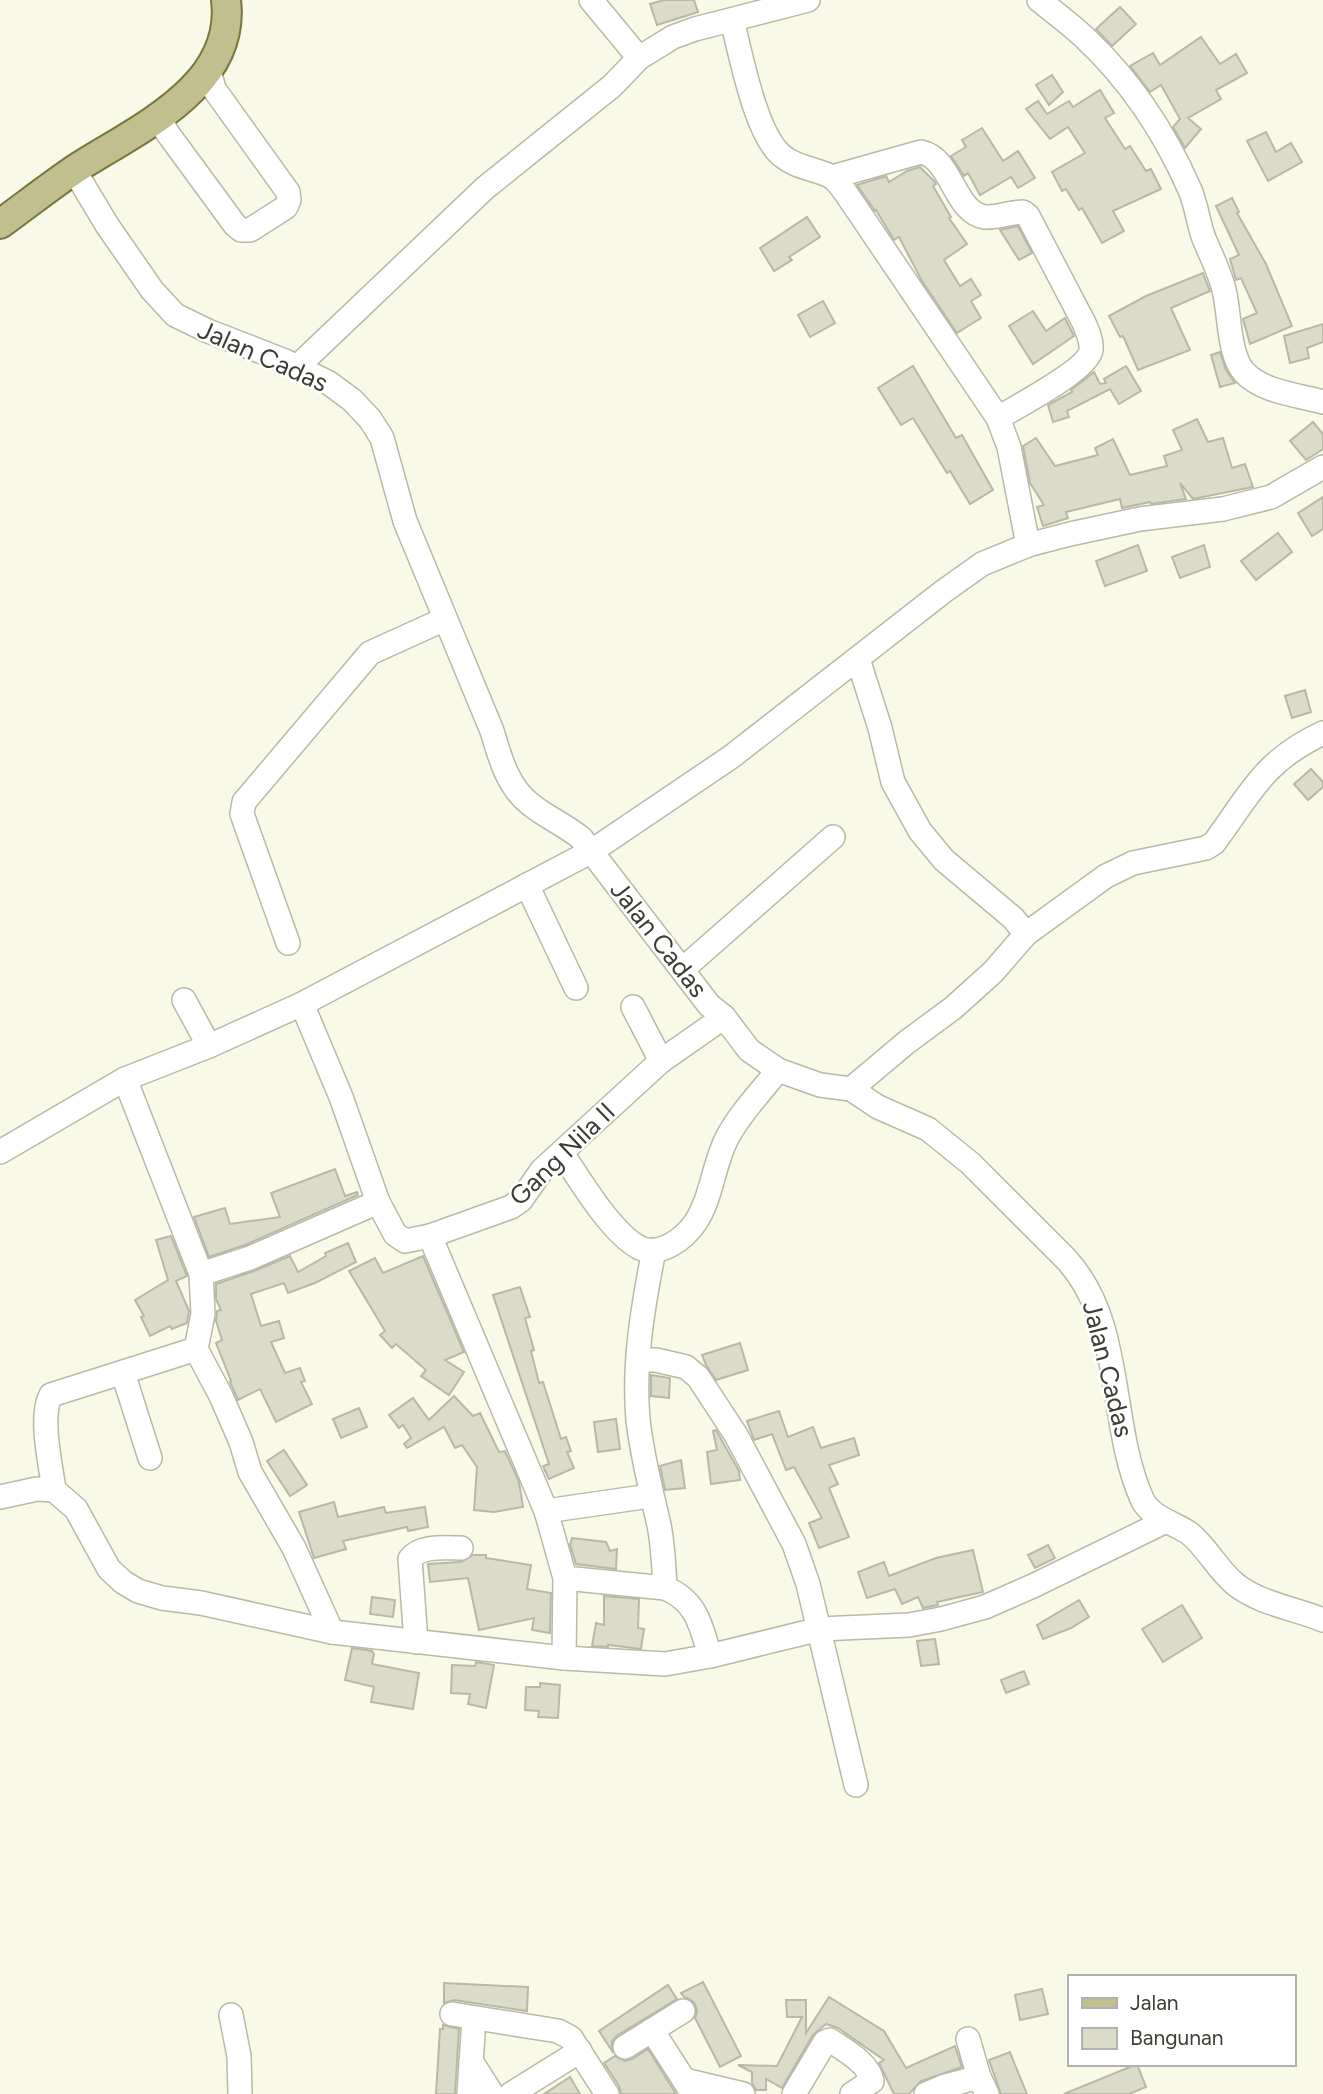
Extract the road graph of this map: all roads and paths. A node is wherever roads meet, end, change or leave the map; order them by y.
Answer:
1 (226, 0) edge
2 (591, 0) edge
3 (808, 0) edge
4 (1039, 0) edge
5 (732, 20) junction
6 (639, 58) junction
7 (209, 70) junction
8 (161, 118) junction
9 (74, 170) junction
10 (832, 177) junction
11 (0, 224) edge
12 (298, 368) junction
13 (1323, 402) edge
14 (998, 418) junction
15 (1323, 467) edge
16 (1028, 545) junction
17 (445, 619) junction
18 (858, 659) junction
19 (1323, 733) edge
20 (833, 837) dead end
21 (592, 851) junction
22 (527, 885) junction
23 (1027, 934) junction
24 (288, 943) dead end
25 (683, 969) junction
26 (576, 988) dead end
27 (184, 1000) dead end
28 (302, 1004) junction
29 (633, 1007) dead end
30 (724, 1017) junction
31 (208, 1046) junction
32 (661, 1061) junction
33 (778, 1069) junction
34 (125, 1079) junction
35 (851, 1089) junction
36 (0, 1152) edge
37 (562, 1153) junction
38 (378, 1202) junction
39 (430, 1236) junction
40 (654, 1250) junction
41 (201, 1274) junction
42 (196, 1349) junction
43 (639, 1360) junction
44 (123, 1373) junction
45 (150, 1458) dead end
46 (54, 1490) junction
47 (650, 1496) junction
48 (0, 1497) edge
49 (547, 1511) junction
50 (1166, 1521) junction
51 (460, 1548) dead end
52 (565, 1578) junction
53 (665, 1588) junction
54 (1323, 1620) edge
55 (820, 1629) junction
56 (332, 1632) junction
57 (416, 1642) junction
58 (710, 1656) junction
59 (564, 1658) junction
60 (856, 1784) dead end
61 (683, 2011) dead end
62 (231, 2015) dead end
63 (652, 2030) junction
64 (968, 2039) dead end
65 (625, 2047) dead end
66 (580, 2051) junction
67 (471, 2061) junction
68 (983, 2086) edge
69 (688, 2087) edge
70 (861, 2091) edge
71 (940, 2091) edge
72 (240, 2094) edge
73 (469, 2094) edge
74 (492, 2094) edge
75 (511, 2094) edge
76 (607, 2094) edge
77 (743, 2094) edge
78 (794, 2094) edge

1 - 7 main road
2 - 6 street
3 - 5 street
4 - 13 street
5 - 6 street
5 - 10 street
6 - 12 street
7 - 8 main road
7 - 8 street
8 - 9 main road
9 - 11 main road
9 - 12 street, Jalan Cadas
10 - 14 street
10 - 14 street
12 - 17 street, Jalan Cadas
14 - 16 street
15 - 16 street
16 - 18 street
17 - 21 street, Jalan Cadas
17 - 24 street
18 - 21 street
18 - 23 street
19 - 23 street
20 - 25 street
21 - 22 street
21 - 25 street, Jalan Cadas
22 - 26 street
22 - 28 street
23 - 35 street
25 - 30 street, Jalan Cadas
27 - 31 street
28 - 31 street
28 - 38 street
29 - 32 street
30 - 32 street, Gang Nila II
30 - 33 street, Jalan Cadas
31 - 34 street
32 - 37 street, Gang Nila II
33 - 35 street, Jalan Cadas
33 - 40 street
34 - 36 street
34 - 41 street
35 - 50 street, Jalan Cadas
37 - 39 street, Gang Nila II
37 - 40 street
38 - 39 street, Gang Nila II
38 - 41 street
39 - 49 street
40 - 43 street
41 - 42 street
42 - 44 street
42 - 56 street
43 - 47 street
43 - 55 street
44 - 45 street
44 - 46 street
46 - 48 street
46 - 56 street
47 - 49 street
47 - 53 street
49 - 52 street
50 - 54 street, Jalan Cadas
50 - 55 street
51 - 57 street
52 - 53 street
52 - 59 street
53 - 58 street
55 - 58 street
55 - 60 street
56 - 57 street
57 - 59 street
58 - 59 street
61 - 63 street
62 - 72 street
63 - 65 street
63 - 69 street
64 - 68 street
66 - 67 street
66 - 75 street
66 - 76 street
67 - 73 street
67 - 74 street
68 - 71 street
69 - 77 street
70 - 78 street

